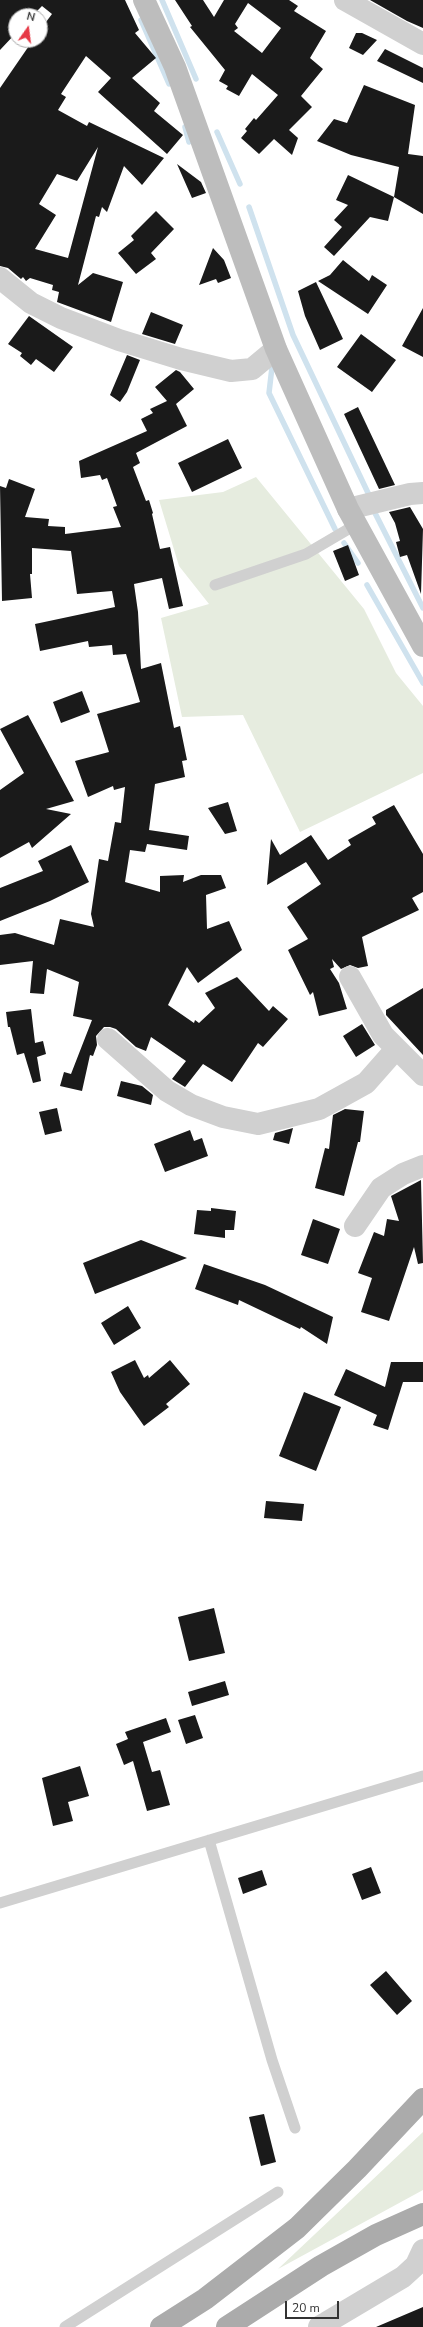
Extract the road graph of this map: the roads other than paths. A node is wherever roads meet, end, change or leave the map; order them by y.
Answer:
1 (144, 0) edge
2 (345, 0) edge
3 (423, 44) edge
4 (0, 278) edge
5 (276, 348) junction
6 (423, 494) edge
7 (352, 516) junction
8 (215, 585) dead end
9 (423, 646) edge
10 (350, 978) dead end
11 (108, 1039) dead end
12 (396, 1049) junction
13 (423, 1075) edge
14 (423, 1166) edge
15 (355, 1226) dead end
16 (423, 1776) edge
17 (209, 1840) junction
18 (0, 1903) edge
19 (423, 2099) edge
20 (294, 2128) dead end
21 (278, 2192) dead end
22 (423, 2214) edge
23 (423, 2220) edge
24 (376, 2235) junction
25 (423, 2250) edge
26 (65, 2327) edge
27 (161, 2327) edge
28 (227, 2327) edge
29 (319, 2327) edge

1 - 5 main road
2 - 3 street
4 - 5 street
5 - 7 main road
6 - 7 street
7 - 8 lane
7 - 9 main road
10 - 12 street
11 - 12 street
12 - 13 street
14 - 15 street
16 - 17 lane
17 - 18 lane
17 - 20 lane
19 - 27 main road
21 - 26 lane
22 - 24 main road
23 - 24 main road
24 - 28 main road
25 - 29 street

